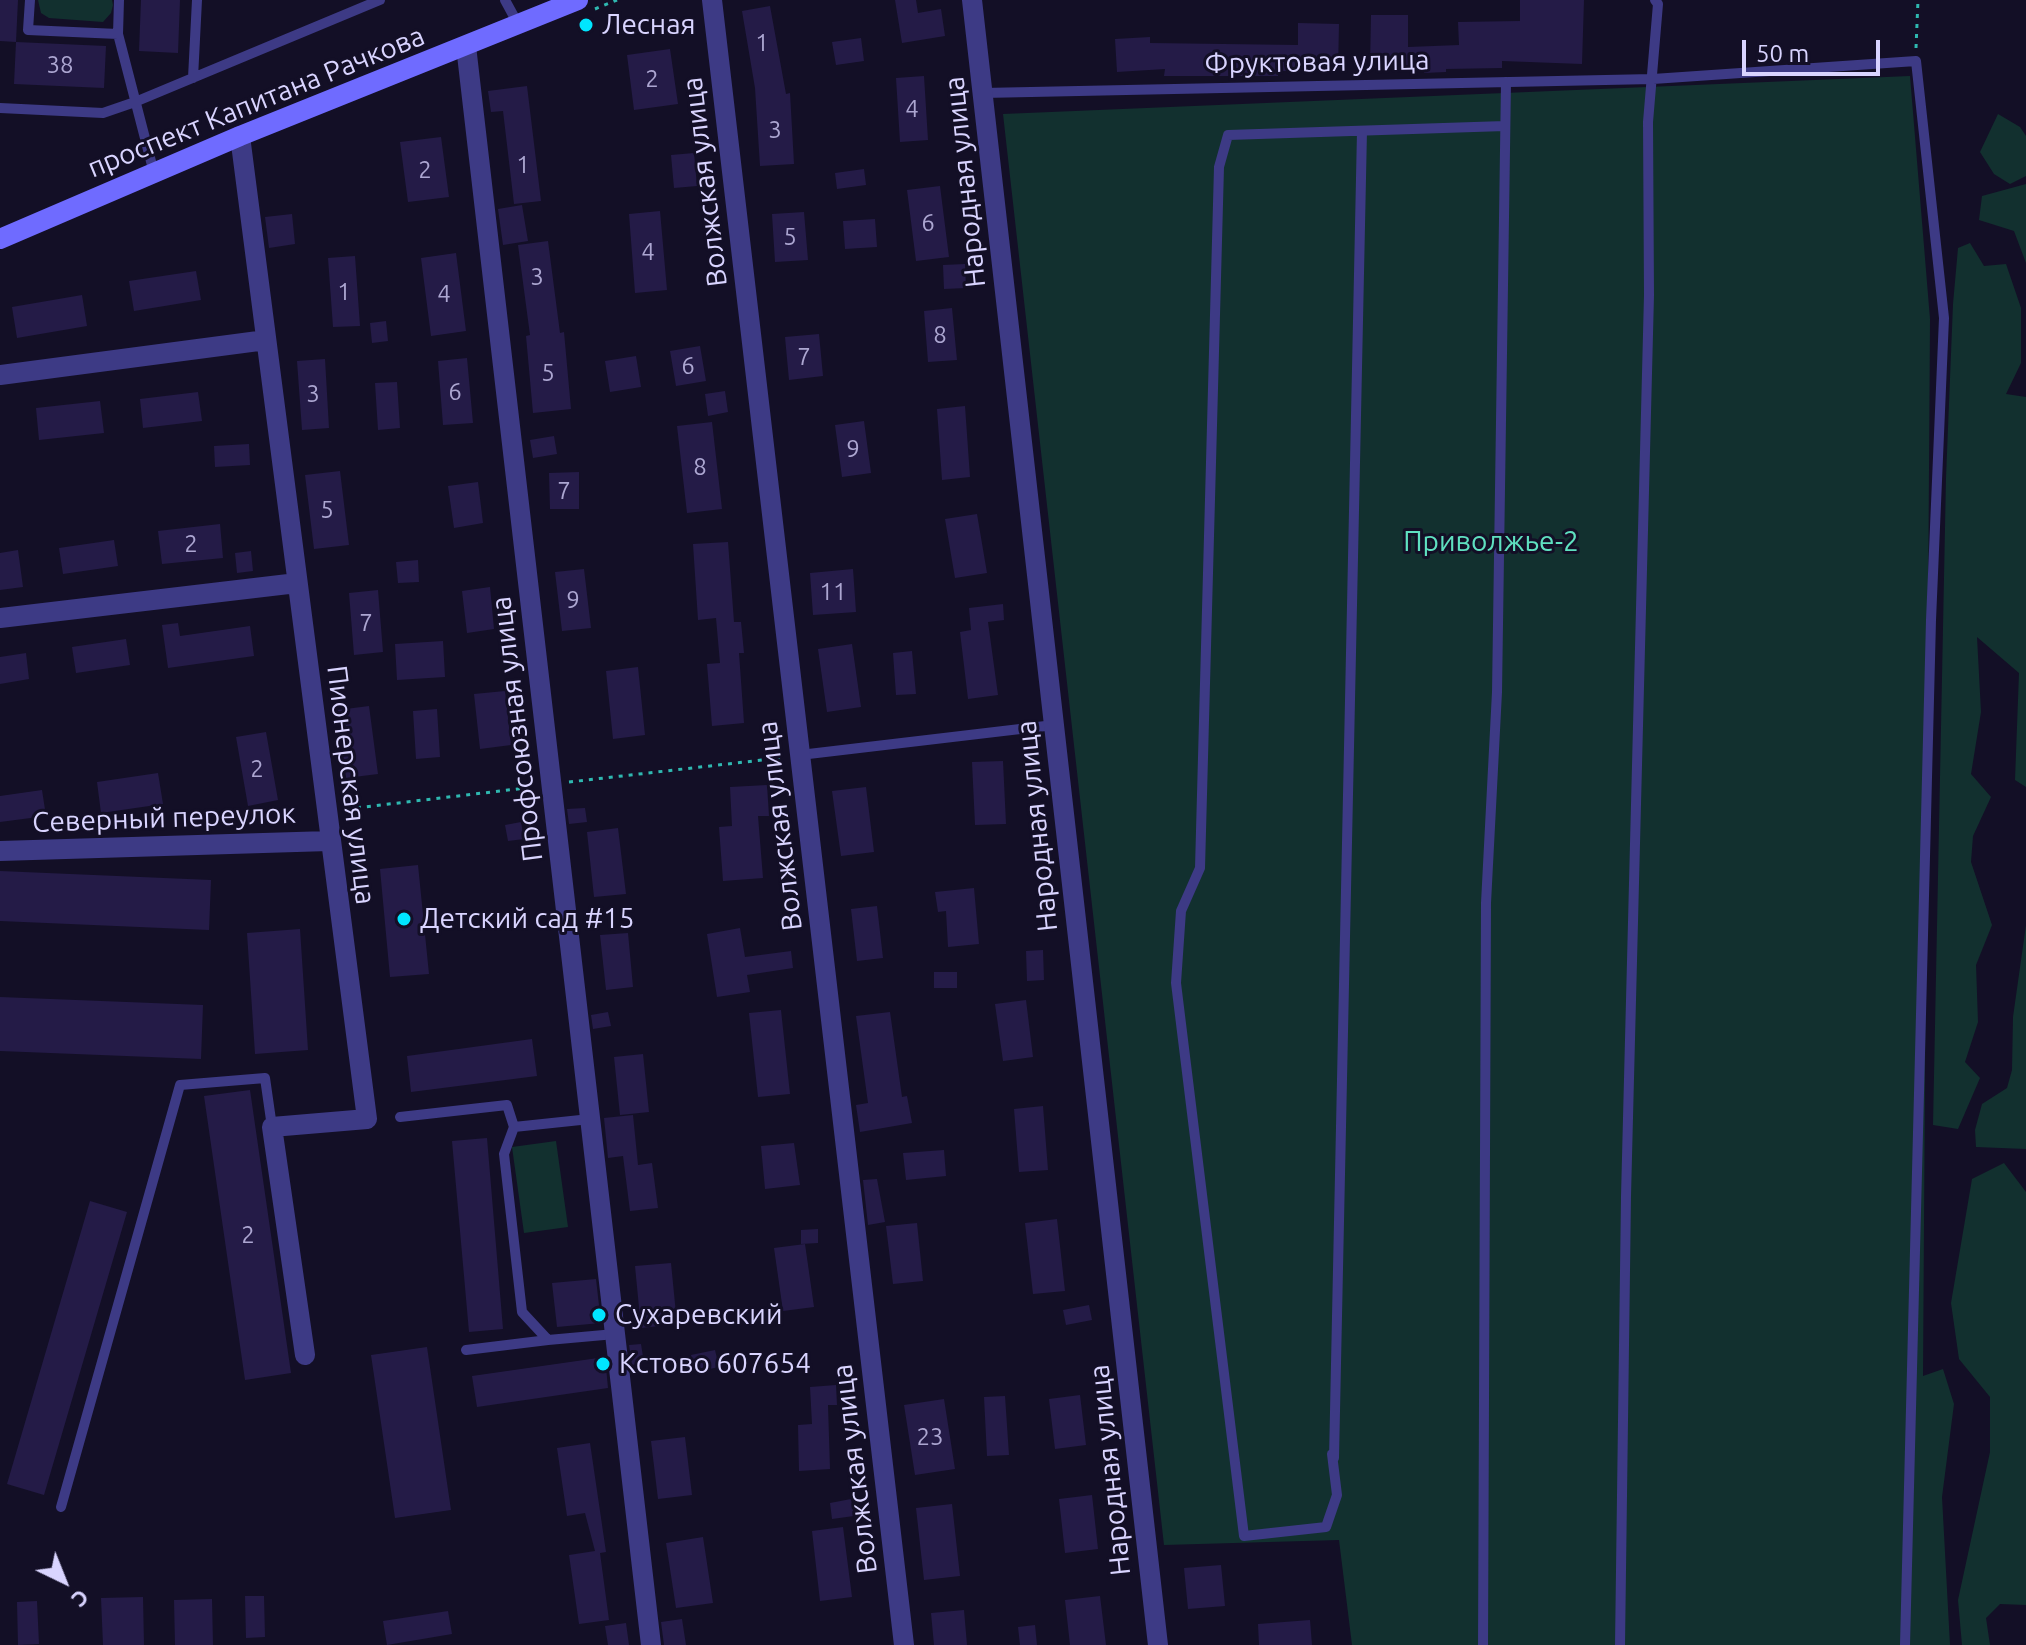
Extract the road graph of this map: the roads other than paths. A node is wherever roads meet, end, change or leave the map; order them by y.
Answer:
1 (30, 0) edge
2 (119, 0) edge
3 (197, 0) edge
4 (380, 0) edge
5 (505, 0) edge
6 (578, 0) edge
7 (712, 0) edge
8 (972, 0) edge
9 (1655, 0) edge
10 (518, 24) junction
11 (118, 34) junction
12 (466, 46) junction
13 (193, 78) junction
14 (1653, 79) junction
15 (1506, 82) junction
16 (983, 93) junction
17 (135, 102) junction
18 (0, 108) edge
19 (1505, 126) junction
20 (1362, 131) junction
21 (240, 136) junction
22 (154, 173) junction
23 (0, 239) edge
24 (266, 340) junction
25 (0, 375) edge
26 (297, 583) junction
27 (0, 618) edge
28 (1054, 725) junction
29 (800, 755) junction
30 (329, 841) junction
31 (0, 851) edge
32 (400, 1117) dead end
33 (590, 1119) junction
34 (272, 1127) junction
35 (514, 1127) junction
36 (615, 1334) junction
37 (548, 1340) junction
38 (466, 1350) dead end
39 (305, 1355) dead end
40 (61, 1507) dead end
41 (651, 1645) edge
42 (904, 1645) edge
43 (1158, 1645) edge
44 (1483, 1645) edge
45 (1620, 1645) edge
46 (1905, 1645) edge

1 - 11 lane
2 - 11 lane
3 - 13 lane
4 - 13 lane
5 - 10 lane
6 - 10 street, проспект Капитана Рачкова
7 - 29 street, Волжская улица
8 - 16 street, Народная улица
9 - 14 lane
10 - 12 street, проспект Капитана Рачкова
11 - 17 lane
12 - 21 street, проспект Капитана Рачкова
12 - 33 street, Профсоюзная улица
13 - 17 lane
14 - 15 lane, Фруктовая улица
14 - 45 lane
14 - 46 lane, Фруктовая улица
15 - 16 lane, Фруктовая улица
15 - 19 lane
16 - 28 street, Народная улица
17 - 18 lane
17 - 22 lane
19 - 20 lane
19 - 44 lane
20 - 20 lane
21 - 22 street, проспект Капитана Рачкова
21 - 24 street, Пионерская улица
22 - 23 street, проспект Капитана Рачкова
24 - 25 street
24 - 26 street, Пионерская улица
26 - 27 street
26 - 30 street, Пионерская улица
28 - 29 lane
28 - 43 street, Народная улица
29 - 42 street, Волжская улица
30 - 31 street, Северный переулок
30 - 34 street, Пионерская улица
32 - 35 lane
33 - 35 lane
33 - 36 street, Профсоюзная улица
34 - 39 street
34 - 40 lane
35 - 37 lane
36 - 37 lane
36 - 41 street, Профсоюзная улица
37 - 38 lane

